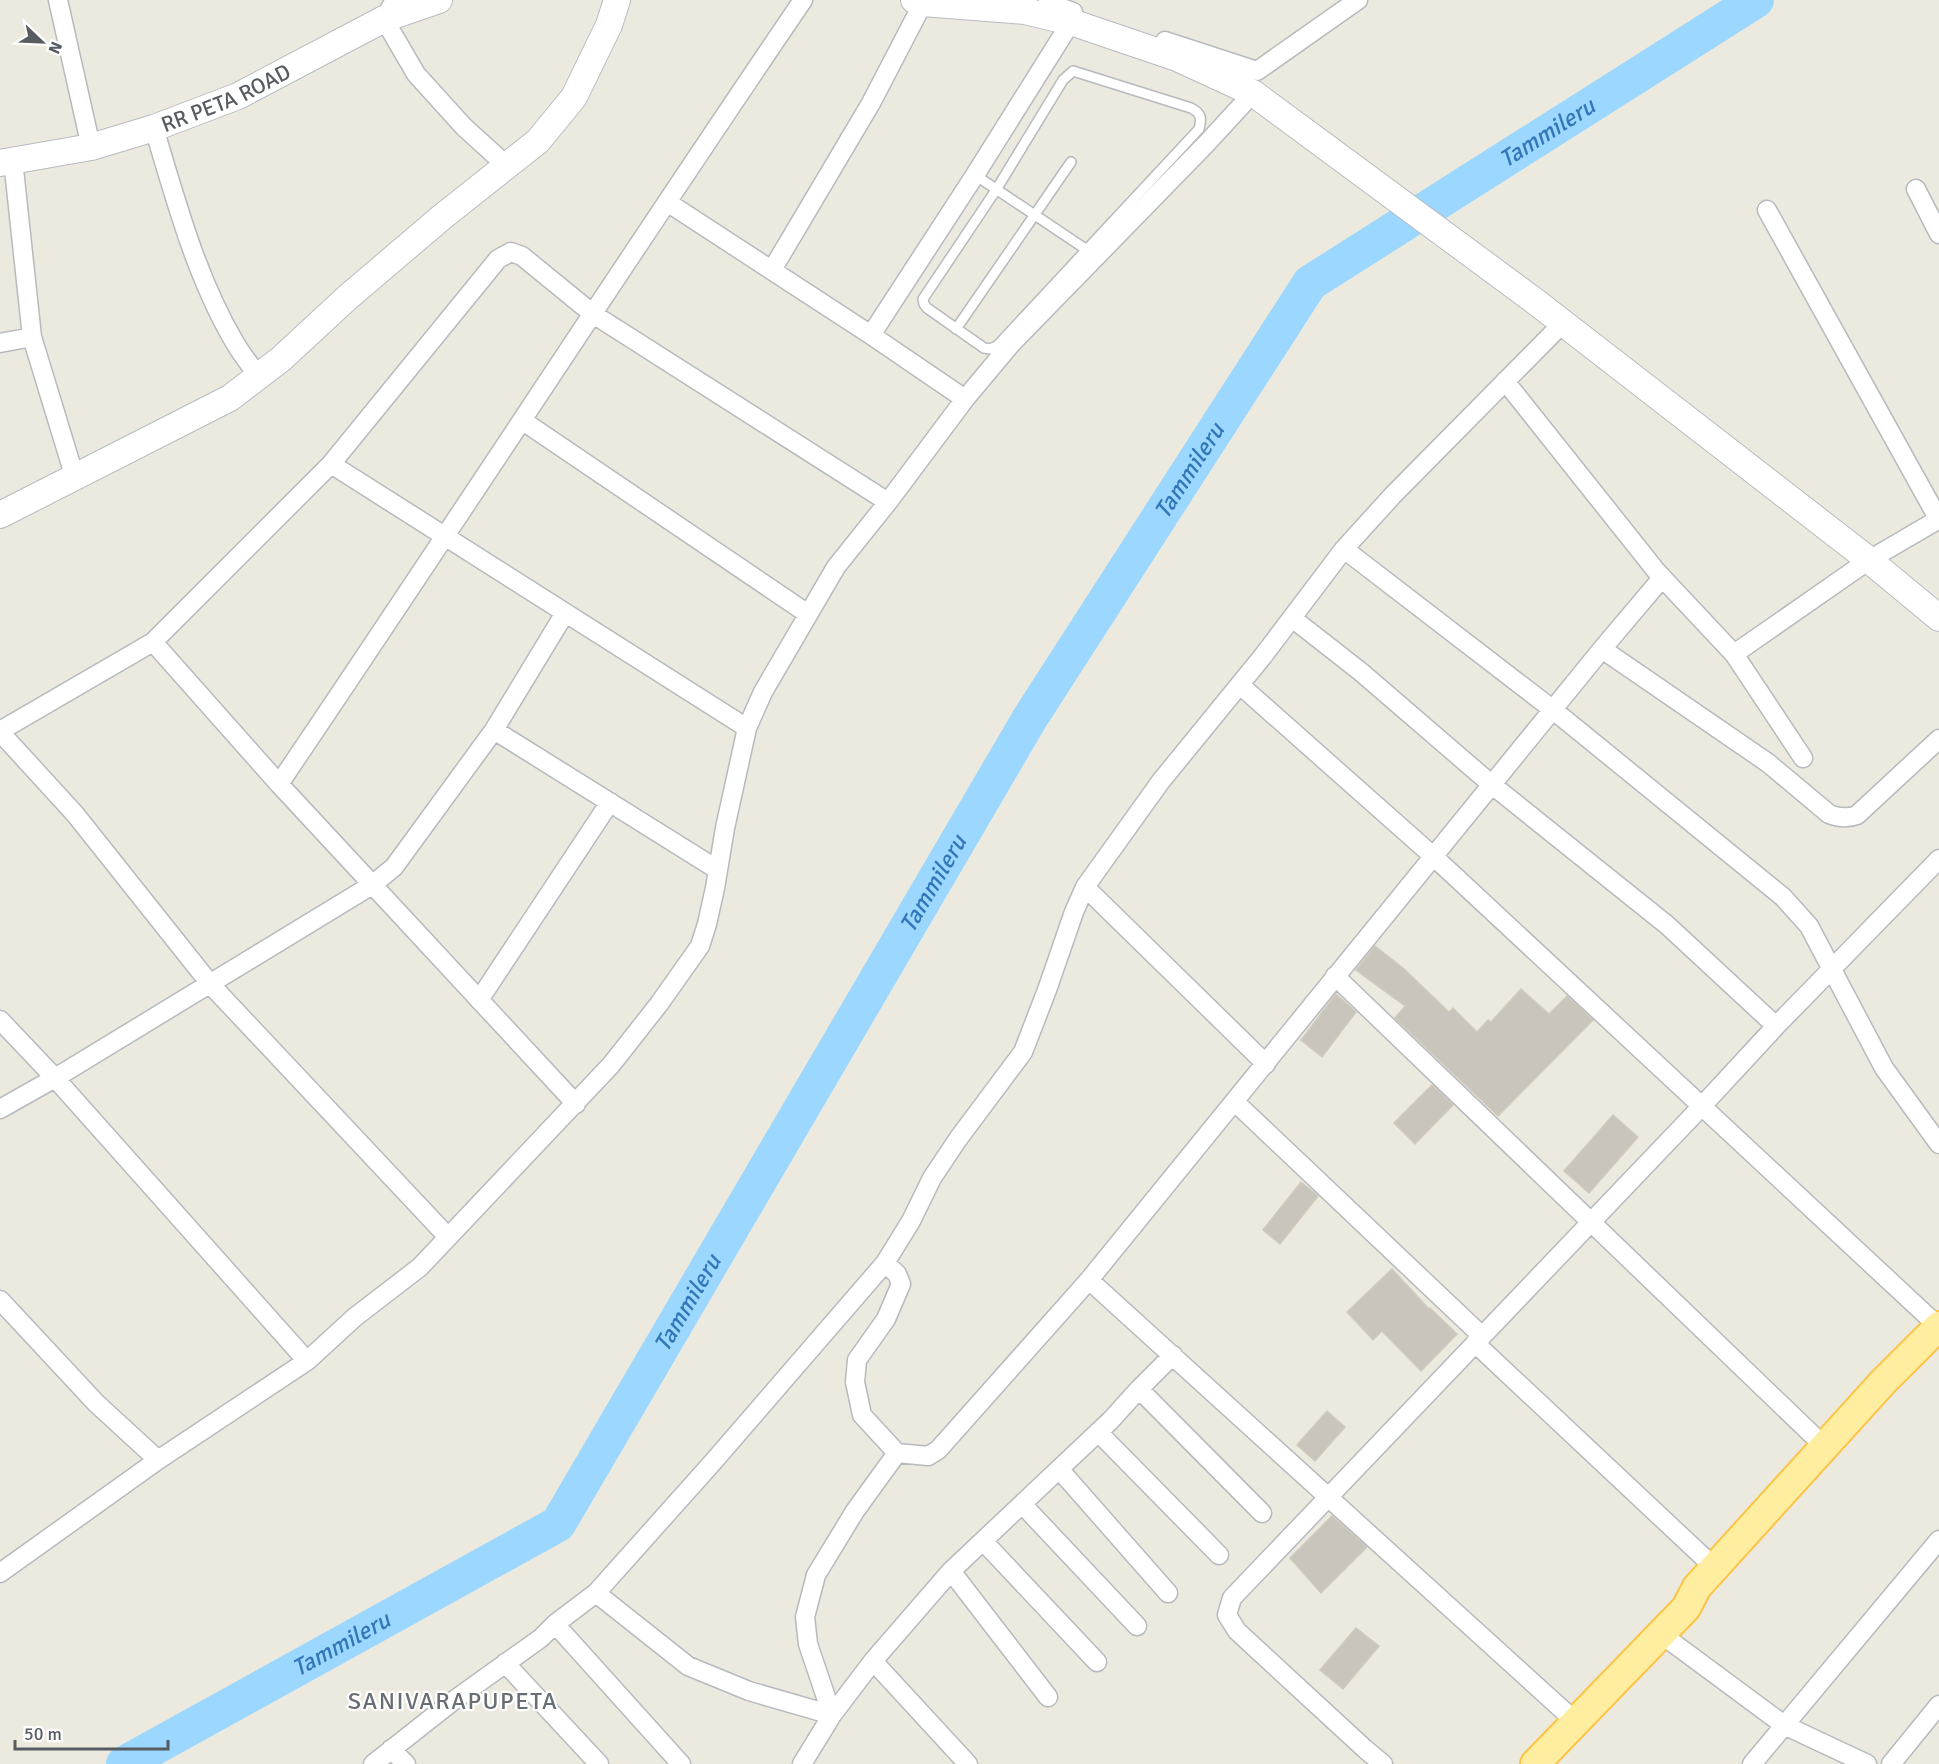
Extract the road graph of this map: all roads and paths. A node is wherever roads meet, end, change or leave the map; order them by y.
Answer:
1 (58, 0) edge
2 (439, 0) edge
3 (617, 0) edge
4 (803, 0) edge
5 (1048, 0) edge
6 (1358, 0) edge
7 (919, 1) edge
8 (390, 9) edge
9 (1071, 22) junction
10 (1253, 93) junction
11 (154, 128) junction
12 (91, 147) junction
13 (7, 162) edge
14 (1071, 162) dead end
15 (507, 166) junction
16 (975, 176) junction
17 (1916, 189) dead end
18 (996, 190) junction
19 (667, 202) junction
20 (1767, 210) dead end
21 (1035, 215) junction
22 (1939, 234) edge
23 (1091, 252) junction
24 (772, 270) junction
25 (593, 314) junction
26 (1563, 323) junction
27 (956, 328) junction
28 (871, 335) junction
29 (32, 337) junction
30 (0, 343) edge
31 (259, 377) junction
32 (1505, 381) junction
33 (965, 399) junction
34 (523, 421) junction
35 (331, 464) junction
36 (75, 478) junction
37 (888, 502) junction
38 (0, 515) edge
39 (1939, 519) edge
40 (445, 538) junction
41 (1344, 549) junction
42 (1869, 560) junction
43 (1662, 578) junction
44 (565, 613) junction
45 (808, 614) junction
46 (1292, 618) junction
47 (1939, 618) edge
48 (153, 642) junction
49 (1602, 648) junction
50 (1734, 654) junction
51 (1240, 685) junction
52 (1552, 710) junction
53 (747, 728) junction
54 (494, 730) junction
55 (0, 732) edge
56 (1939, 739) edge
57 (1803, 758) dead end
58 (279, 784) junction
59 (1491, 784) junction
60 (610, 802) junction
61 (1433, 856) junction
62 (1939, 859) edge
63 (718, 870) junction
64 (372, 885) junction
65 (1085, 887) junction
66 (1832, 970) junction
67 (1335, 976) junction
68 (211, 985) junction
69 (479, 1000) junction
70 (0, 1020) edge
71 (1776, 1026) junction
72 (1266, 1064) junction
73 (55, 1078) junction
74 (1235, 1102) junction
75 (576, 1104) junction
76 (1702, 1106) junction
77 (0, 1109) edge
78 (1939, 1144) edge
79 (1591, 1222) junction
80 (448, 1237) junction
81 (885, 1263) junction
82 (1089, 1280) junction
83 (0, 1300) edge
84 (1939, 1326) edge
85 (1479, 1340) junction
86 (1173, 1356) junction
87 (307, 1360) junction
88 (1139, 1389) junction
89 (1098, 1432) junction
90 (1825, 1447) junction
91 (897, 1453) junction
92 (158, 1460) junction
93 (1059, 1469) junction
94 (1329, 1497) junction
95 (1022, 1504) junction
96 (1262, 1513) dead end
97 (1939, 1540) edge
98 (983, 1541) junction
99 (1219, 1555) dead end
100 (1715, 1568) junction
101 (951, 1571) junction
102 (0, 1573) edge
103 (596, 1593) junction
104 (1168, 1593) dead end
105 (555, 1624) junction
106 (1137, 1626) dead end
107 (1661, 1634) junction
108 (873, 1661) junction
109 (1097, 1662) dead end
110 (505, 1663) junction
111 (1048, 1697) dead end
112 (1939, 1705) edge
113 (832, 1716) junction
114 (1576, 1722) junction
115 (1784, 1725) junction
116 (391, 1749) junction
117 (373, 1764) edge
118 (406, 1764) edge
119 (598, 1764) edge
120 (681, 1764) edge
121 (802, 1764) edge
122 (968, 1764) edge
123 (1383, 1764) edge
124 (1535, 1764) edge
125 (1752, 1764) edge
126 (1868, 1764) edge
127 (1891, 1764) edge

1 - 12 street
2 - 8 main road, RR PETA ROAD
3 - 15 main road
4 - 19 street
5 - 6 street
7 - 9 main road
7 - 24 street
8 - 11 main road, RR PETA ROAD
8 - 15 street
9 - 10 main road
9 - 16 street
10 - 23 street
10 - 26 main road
11 - 12 main road, RR PETA ROAD
11 - 31 street
12 - 13 main road, RR PETA ROAD
13 - 29 street
14 - 21 lane
15 - 31 main road
16 - 18 lane
16 - 28 street
17 - 22 street
18 - 21 lane
18 - 23 lane
18 - 27 lane
19 - 24 street
19 - 25 street
20 - 39 street
21 - 23 lane
21 - 27 lane
23 - 27 lane
23 - 33 street
24 - 28 street
25 - 34 street
25 - 35 street
25 - 37 street
26 - 32 street
26 - 42 main road
28 - 33 street
29 - 30 street
29 - 36 street
31 - 36 main road
32 - 41 street
32 - 43 street
33 - 37 street
34 - 40 street
34 - 45 street
35 - 40 street
35 - 48 street
36 - 38 main road
37 - 45 street
39 - 42 street
40 - 44 street
40 - 58 street
41 - 46 street
41 - 52 street
42 - 47 main road
42 - 50 street
43 - 49 street
43 - 50 street
44 - 53 street
44 - 54 street
45 - 53 street
46 - 51 street
46 - 59 street
48 - 55 street
48 - 58 street
49 - 52 street
49 - 56 street
50 - 57 street
51 - 61 street
51 - 65 street
52 - 59 street
52 - 66 street
53 - 63 street
54 - 60 street
54 - 64 street
55 - 68 street
58 - 64 street
59 - 61 street
59 - 71 street
60 - 63 street
60 - 69 street
61 - 67 street
61 - 76 street
62 - 66 street
63 - 75 street
64 - 68 street
64 - 69 street
65 - 72 street
65 - 81 street
66 - 71 street
66 - 78 street
67 - 72 street
67 - 79 street
68 - 73 street
68 - 80 street
69 - 75 street
70 - 73 street
71 - 76 street
72 - 74 street
73 - 77 street
73 - 87 street
74 - 82 street
74 - 85 street
75 - 80 street
76 - 79 street
76 - 84 street
79 - 85 street
79 - 90 street
80 - 87 street
81 - 91 street
81 - 103 street
82 - 86 street
82 - 91 street
83 - 92 street
84 - 90 main road
85 - 94 street
85 - 100 street
86 - 88 street
86 - 94 street
87 - 92 street
88 - 89 street
88 - 96 street
89 - 93 street
89 - 99 street
90 - 100 main road
91 - 113 street
92 - 102 street
93 - 95 street
93 - 104 street
94 - 114 street
94 - 123 street
95 - 98 street
95 - 106 street
97 - 115 street
98 - 101 street
98 - 109 street
100 - 107 main road
101 - 108 street
101 - 111 street
103 - 105 street
103 - 113 street
105 - 110 street
105 - 120 street
107 - 114 main road
107 - 115 street
108 - 113 street
108 - 122 street
110 - 116 street
110 - 119 street
112 - 127 street
113 - 121 street
114 - 124 main road
115 - 125 street
115 - 126 street
116 - 117 street
116 - 118 street

